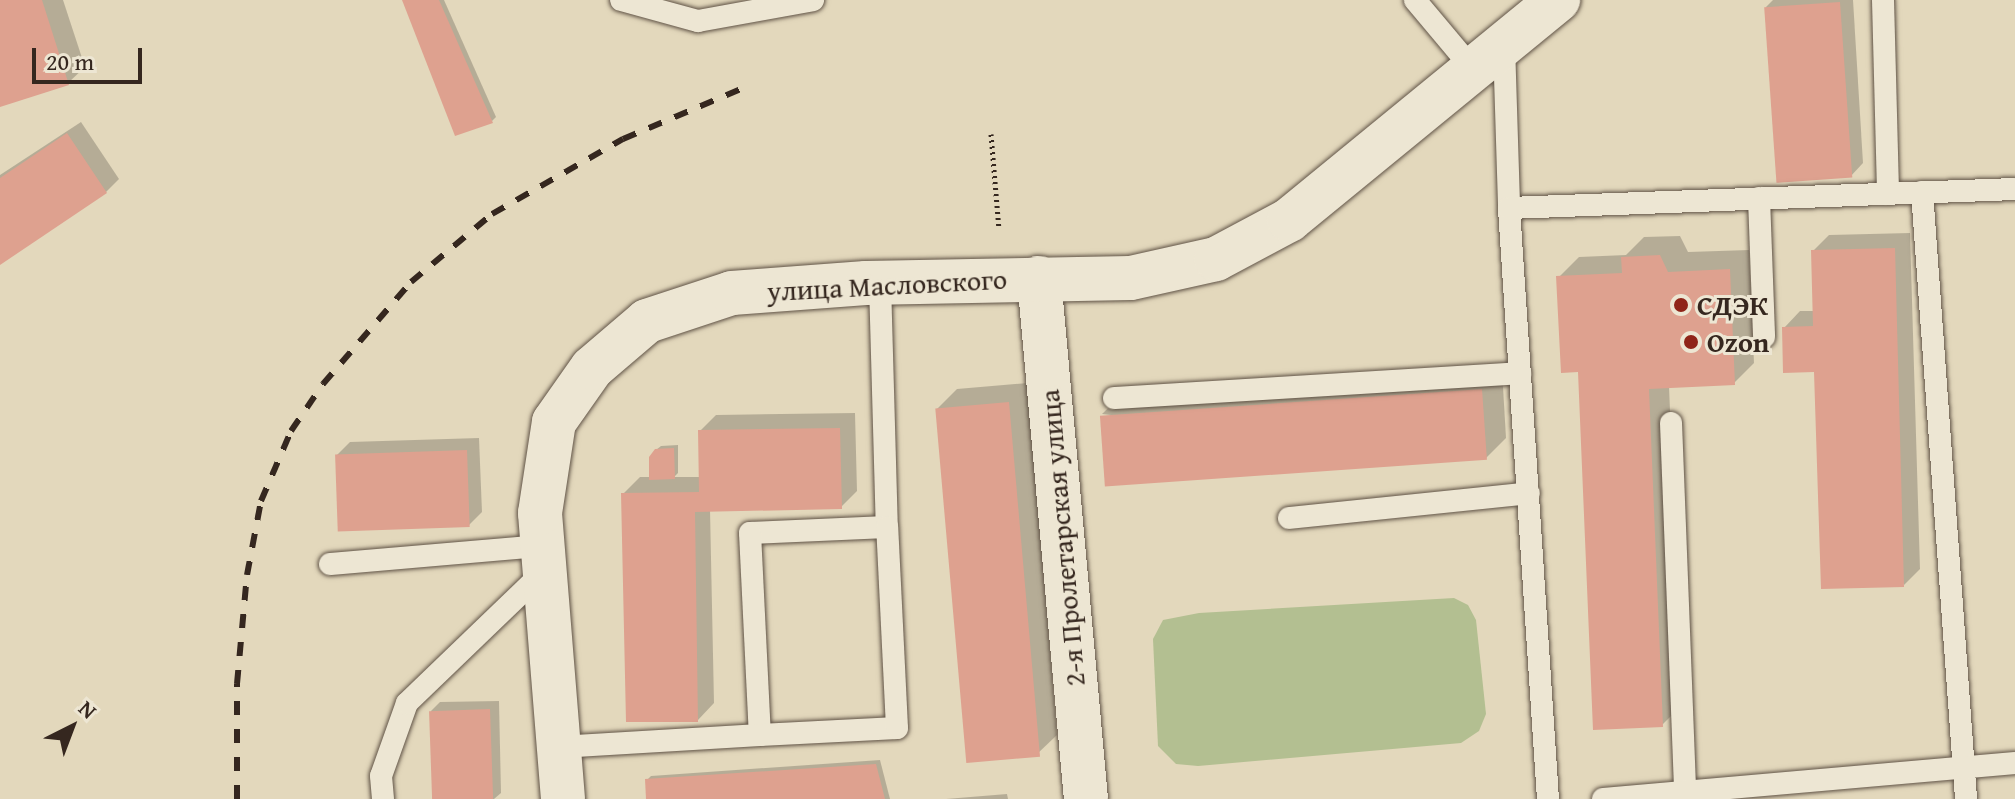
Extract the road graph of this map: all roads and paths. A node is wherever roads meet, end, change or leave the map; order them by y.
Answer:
1 (621, 0) edge
2 (813, 0) edge
3 (1415, 0) edge
4 (1558, 0) edge
5 (1883, 0) edge
6 (1488, 55) junction
7 (991, 134) dead end
8 (2015, 189) edge
9 (1922, 192) junction
10 (1888, 194) junction
11 (1759, 198) junction
12 (1509, 208) junction
13 (999, 229) dead end
14 (1039, 278) junction
15 (880, 283) junction
16 (1764, 337) dead end
17 (1520, 373) junction
18 (1114, 398) dead end
19 (1671, 423) dead end
20 (1529, 493) junction
21 (1289, 518) dead end
22 (887, 527) junction
23 (543, 558) junction
24 (330, 564) dead end
25 (760, 735) junction
26 (559, 747) junction
27 (2015, 763) edge
28 (1963, 768) junction
29 (1685, 790) junction
30 (383, 799) edge
31 (563, 799) edge
32 (1086, 799) edge
33 (1548, 799) edge
34 (1603, 799) edge
35 (1966, 799) edge

1 - 2 lane
3 - 6 lane
4 - 6 street, улица Масловского
5 - 10 lane
6 - 12 lane
6 - 14 street, улица Масловского
7 - 13 path
8 - 9 lane
9 - 10 lane
9 - 28 lane
10 - 11 lane
11 - 12 lane
11 - 16 lane
12 - 17 lane
14 - 15 street, улица Масловского
14 - 32 street, 2-я Пролетарская улица
15 - 22 lane
15 - 23 street, улица Масловского
17 - 18 lane
17 - 20 lane
19 - 29 lane
20 - 21 lane
20 - 33 lane
22 - 25 lane
22 - 25 lane
23 - 24 lane
23 - 26 street, улица Масловского
23 - 30 lane
25 - 26 lane
26 - 31 street, улица Масловского
27 - 28 lane
28 - 29 lane
28 - 35 lane
29 - 34 lane

